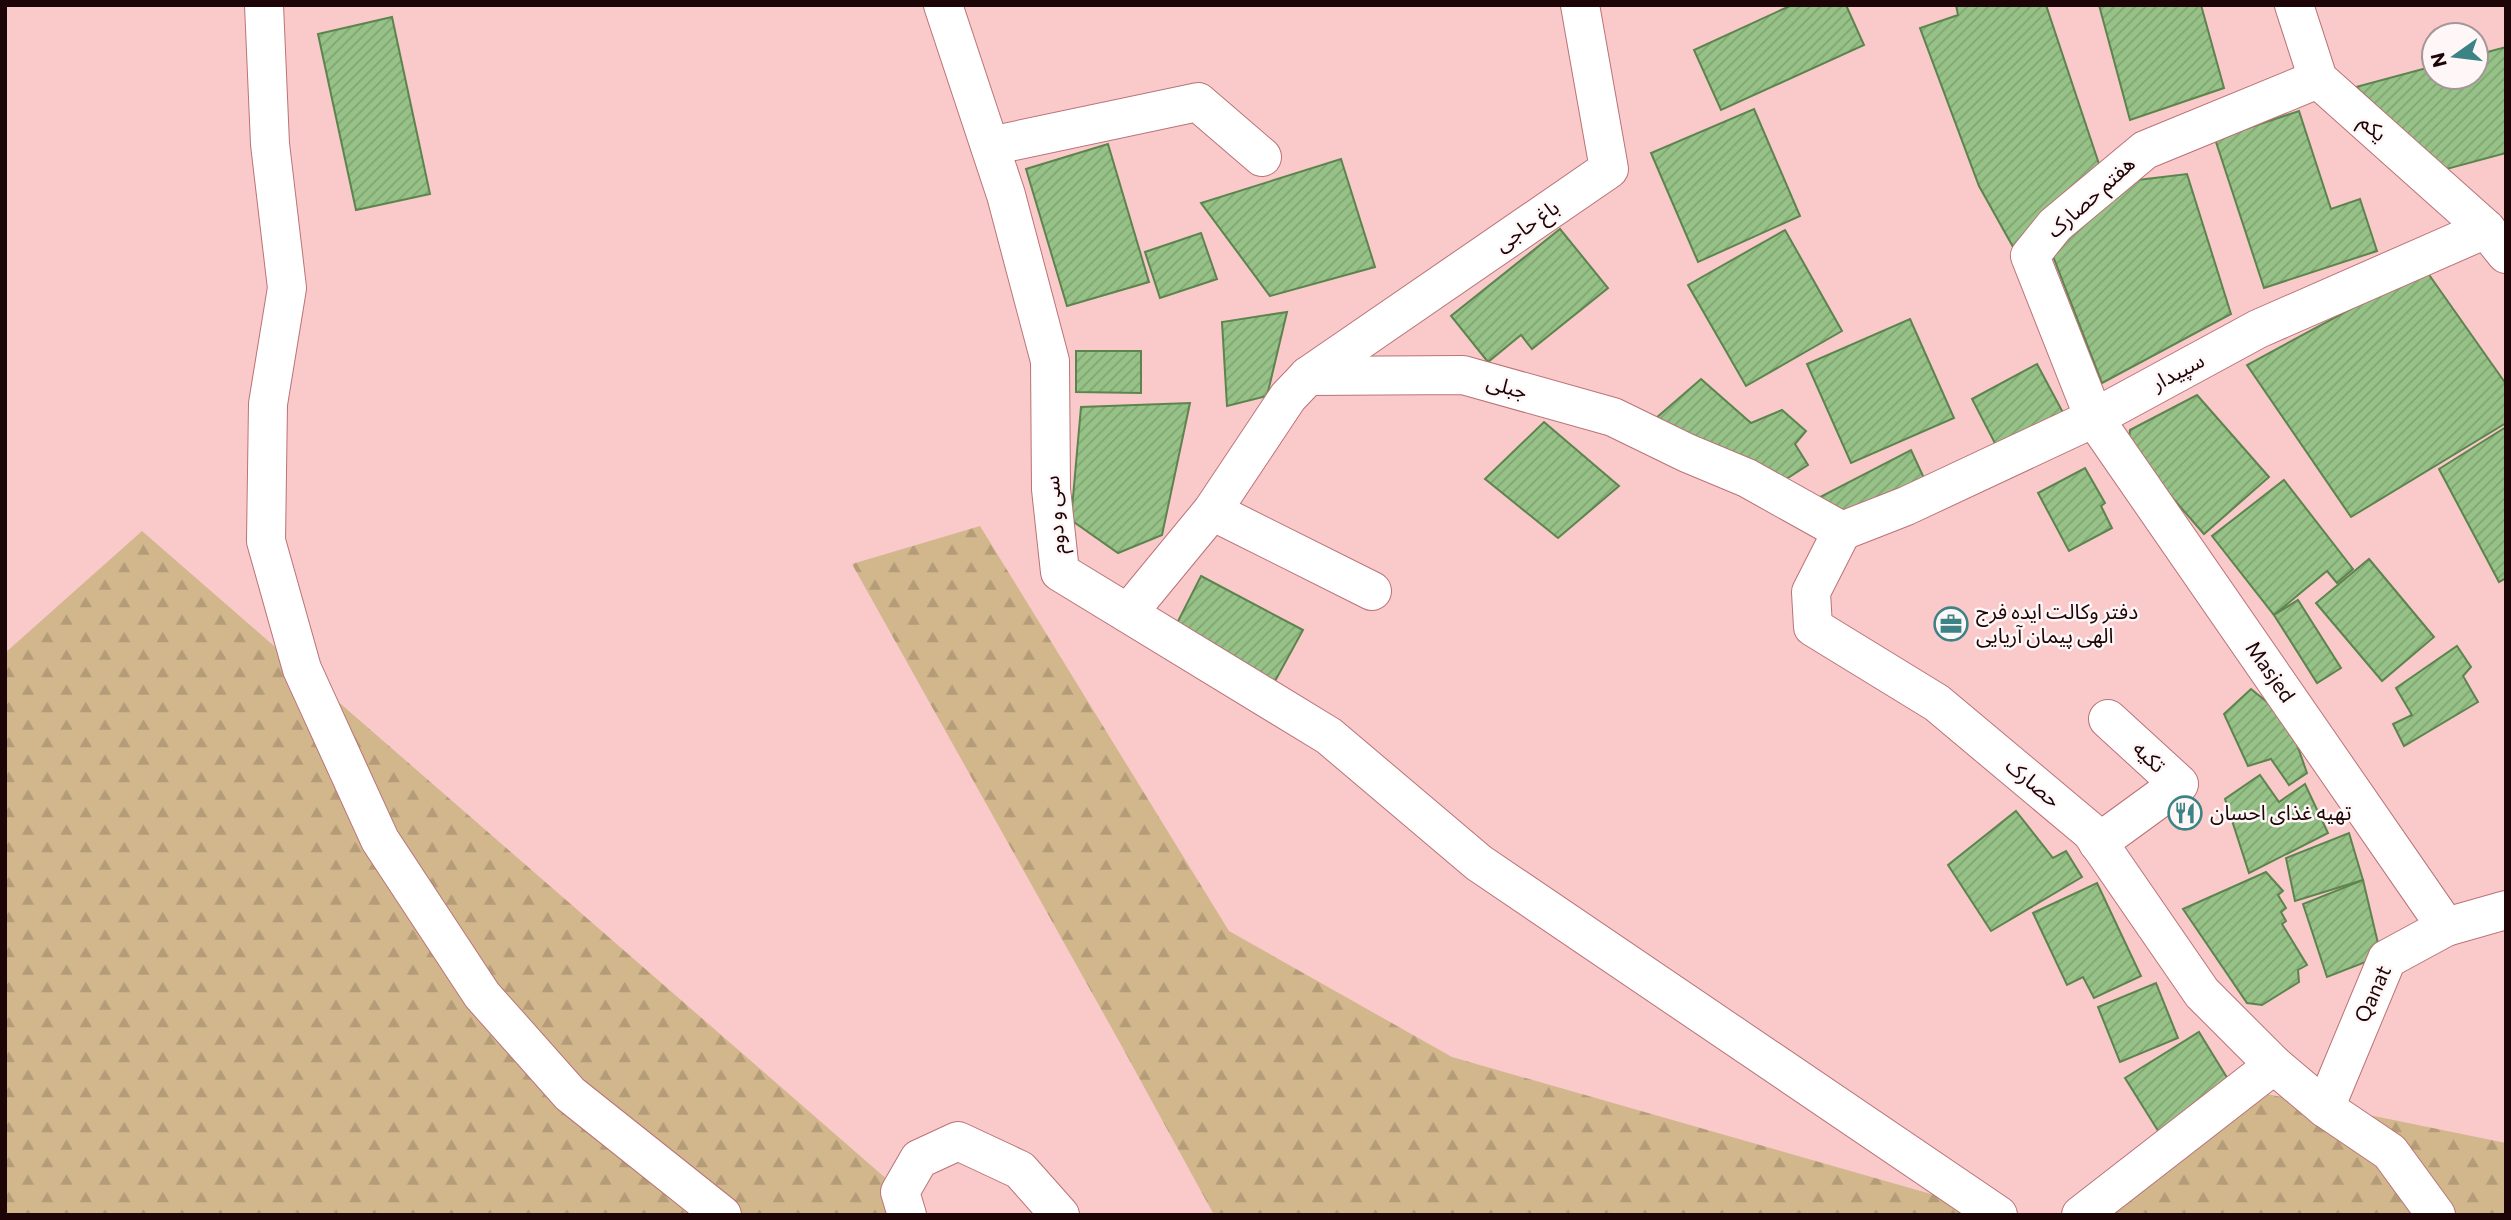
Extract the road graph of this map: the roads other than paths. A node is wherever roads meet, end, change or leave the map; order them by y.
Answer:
1 (264, 5) edge
2 (943, 5) edge
3 (1580, 5) edge
4 (2294, 5) edge
5 (2319, 79) junction
6 (990, 146) junction
7 (1262, 157) dead end
8 (2496, 241) edge
9 (1308, 376) junction
10 (2094, 418) junction
11 (1212, 511) junction
12 (1842, 531) junction
13 (1372, 591) dead end
14 (1128, 613) junction
15 (2108, 719) dead end
16 (2098, 843) junction
17 (2506, 910) edge
18 (2446, 927) junction
19 (2274, 1065) junction
20 (2325, 1108) junction
21 (722, 1215) edge
22 (906, 1215) edge
23 (1060, 1215) edge
24 (1998, 1215) edge
25 (2081, 1215) edge
26 (2436, 1215) edge

1 - 21 street
2 - 6 street, سی و دوم
3 - 9 street, باغ حاجی
4 - 5 street, یکم
5 - 8 street, یکم
5 - 10 street, هفتم حصارک
6 - 7 street
6 - 14 street, سی و دوم
8 - 10 street, سپیدار
9 - 11 street
9 - 12 street, جبلی
10 - 12 street, سپیدار
10 - 18 street, Masjed
11 - 13 street
11 - 14 street
12 - 16 street, حصارک
14 - 24 street, سی و دوم
15 - 16 street, تکیه
16 - 19 street, حصارک
17 - 18 street, Qanat
18 - 20 street, Qanat
19 - 20 street, حصارک
19 - 25 street
20 - 26 street, حصارک
22 - 23 street

